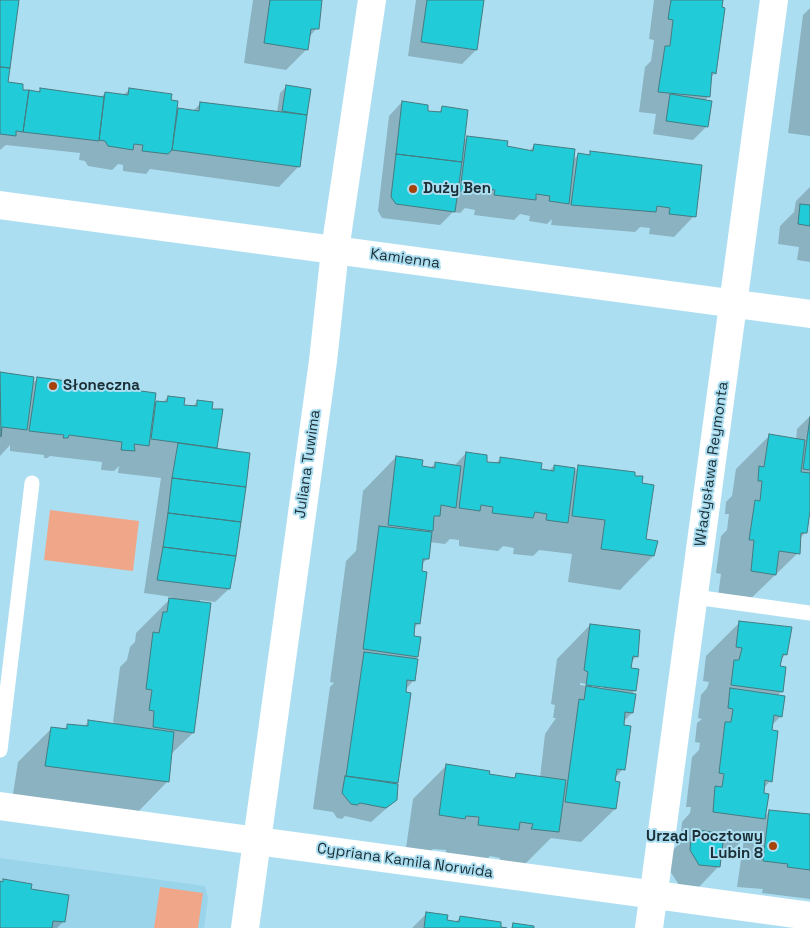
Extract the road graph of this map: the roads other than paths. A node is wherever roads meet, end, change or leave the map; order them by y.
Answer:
1 (372, 0) edge
2 (774, 0) edge
3 (0, 205) edge
4 (335, 250) junction
5 (733, 304) junction
6 (810, 314) edge
7 (32, 483) dead end
8 (695, 597) junction
9 (810, 613) edge
10 (0, 750) edge
11 (0, 806) edge
12 (257, 840) junction
13 (654, 894) junction
14 (810, 916) edge
15 (246, 928) edge
16 (649, 928) edge

1 - 4 street, Juliana Tuwima
2 - 5 street, Władysława Reymonta
3 - 4 street, Kamienna
4 - 5 street, Kamienna
4 - 12 street, Juliana Tuwima
5 - 6 street, Kamienna
5 - 8 street, Władysława Reymonta
7 - 10 lane
8 - 9 lane
8 - 13 street, Władysława Reymonta
11 - 12 street, Cypriana Kamila Norwida
12 - 13 street, Cypriana Kamila Norwida
12 - 15 street, Juliana Tuwima
13 - 14 street, Cypriana Kamila Norwida
13 - 16 street, Władysława Reymonta

